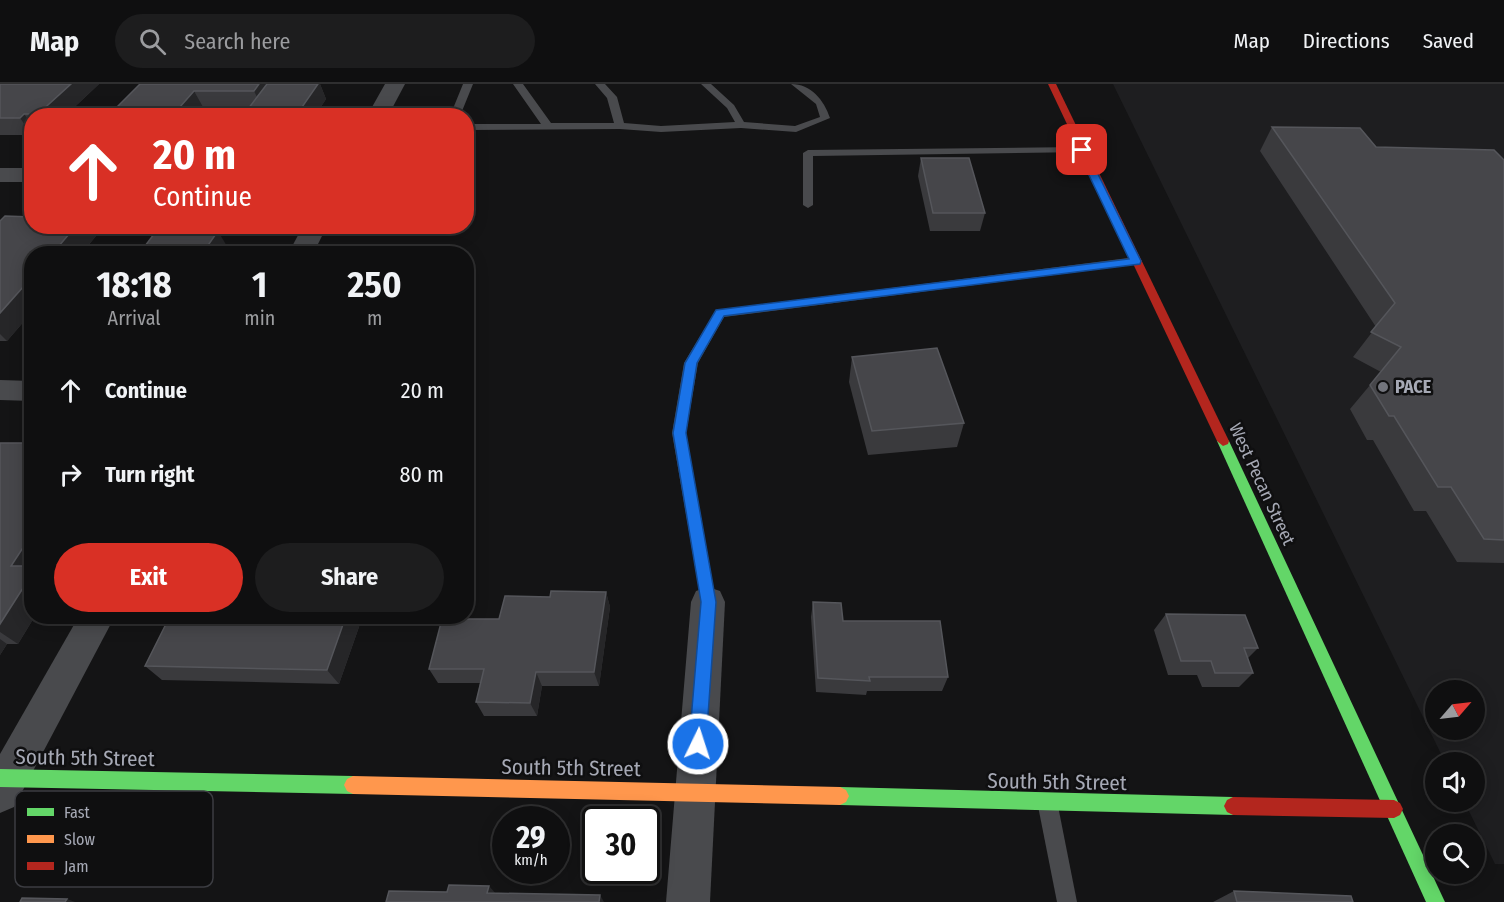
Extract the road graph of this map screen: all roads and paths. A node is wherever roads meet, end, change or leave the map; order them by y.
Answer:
1 (395, 84) edge
2 (468, 84) edge
3 (518, 84) edge
4 (600, 84) edge
5 (706, 84) edge
6 (796, 84) edge
7 (1052, 84) edge
8 (382, 108) edge
9 (458, 108) edge
10 (741, 125) junction
11 (548, 126) junction
12 (620, 126) junction
13 (474, 127) edge
14 (1082, 150) junction
15 (0, 175) edge
16 (24, 175) edge
17 (808, 205) dead end
18 (1136, 261) junction
19 (0, 390) edge
20 (24, 391) edge
21 (708, 602) joint
22 (93, 624) edge
23 (3, 783) edge
24 (694, 791) junction
25 (1047, 803) junction
26 (1394, 809) junction
27 (688, 902) edge
28 (1067, 902) edge
29 (1436, 902) edge

1 - 8 street
2 - 9 lane
3 - 11 lane
4 - 12 lane
5 - 10 lane
6 - 10 lane
7 - 14 main road, West Pecan Street
10 - 12 lane
11 - 12 lane
11 - 13 lane
14 - 17 lane
14 - 18 main road, West Pecan Street
15 - 16 street
18 - 21 lane
18 - 26 main road, West Pecan Street
19 - 20 street
21 - 24 street
22 - 23 street
23 - 24 main road, South 5th Street
24 - 25 main road, South 5th Street
24 - 27 street
25 - 26 main road, South 5th Street
25 - 28 lane
26 - 29 main road, West Pecan Street

